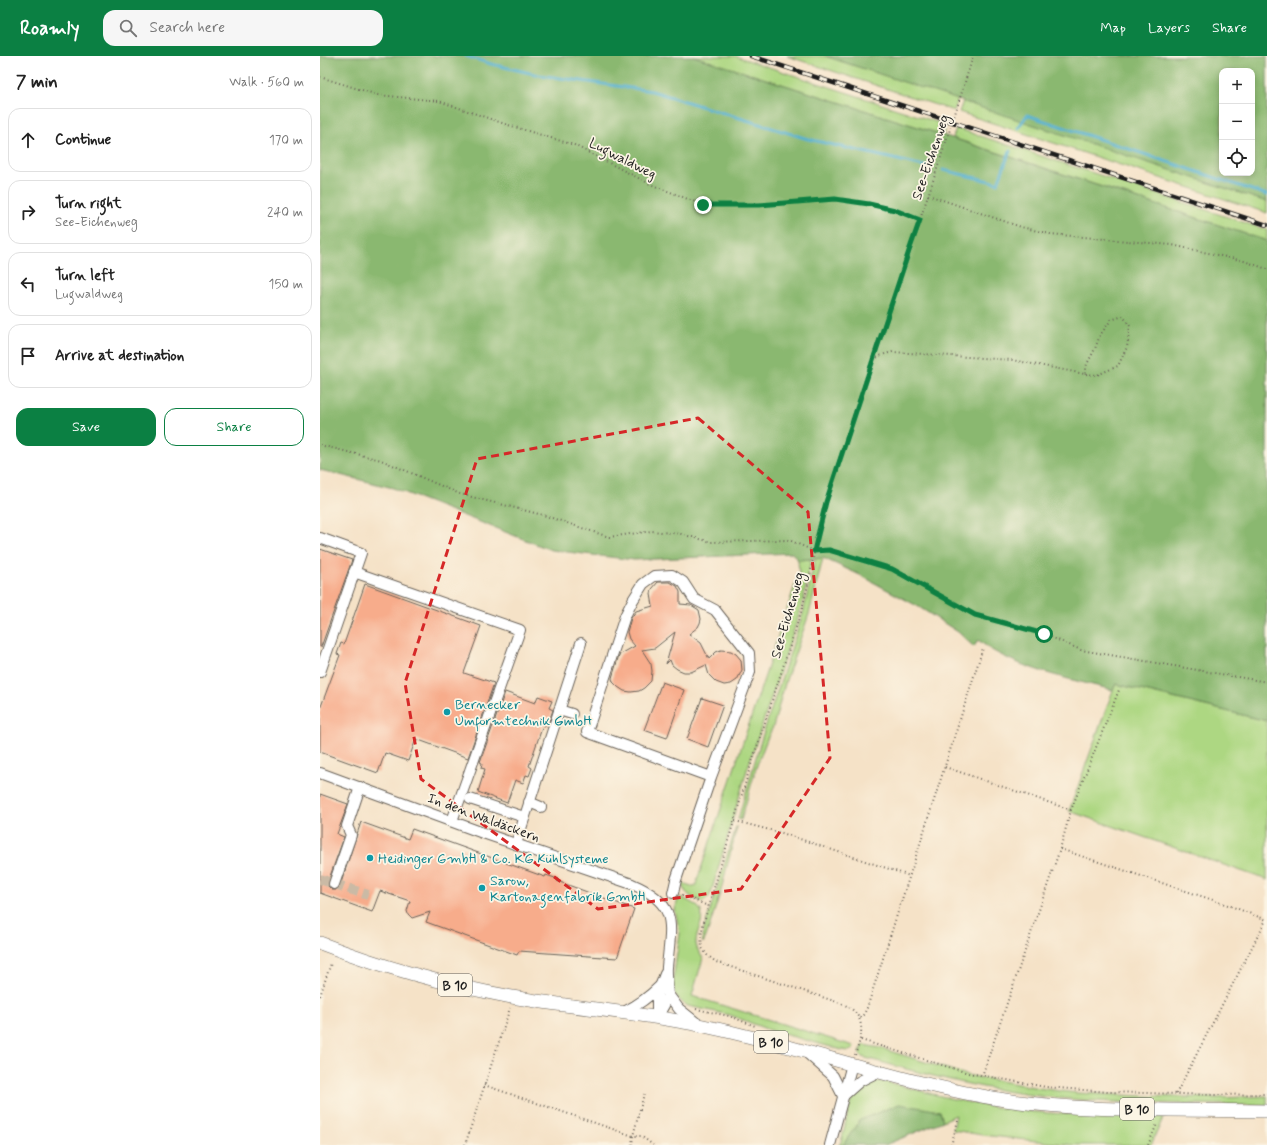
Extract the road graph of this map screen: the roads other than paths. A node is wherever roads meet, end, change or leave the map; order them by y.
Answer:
1 (320, 538) edge
2 (354, 572) junction
3 (581, 643) dead end
4 (320, 672) edge
5 (559, 710) junction
6 (572, 714) dead end
7 (320, 773) edge
8 (711, 776) junction
9 (360, 787) junction
10 (470, 799) dead end
11 (529, 802) junction
12 (542, 807) dead end
13 (524, 817) junction
14 (452, 821) junction
15 (516, 844) junction
16 (334, 884) dead end
17 (674, 893) road end
18 (320, 943) edge
19 (667, 968) junction
20 (660, 986) junction
21 (667, 994) junction
22 (624, 1012) junction
23 (657, 1017) junction
24 (699, 1025) junction
25 (805, 1052) junction
26 (854, 1059) junction
27 (880, 1071) junction
28 (843, 1096) junction
29 (1267, 1111) edge
30 (830, 1145) edge

1 - 2 street
2 - 4 street
2 - 14 street
3 - 5 street
5 - 6 street
5 - 11 street
7 - 9 street, In den Waldäckern
8 - 8 street
8 - 17 street
9 - 14 street, In den Waldäckern
9 - 16 street
10 - 13 street
11 - 12 street
11 - 13 street
13 - 15 street
14 - 15 street, In den Waldäckern
15 - 19 street, In den Waldäckern
18 - 22 main road, B 10
19 - 20 street, In den Waldäckern
19 - 21 street, In den Waldäckern
20 - 22 street
20 - 23 street, In den Waldäckern
21 - 23 street, In den Waldäckern
21 - 24 street
22 - 23 main road, B 10
23 - 24 main road, B 10
24 - 25 main road, B 10
25 - 26 main road, B 10
25 - 28 street
26 - 27 main road, B 10
26 - 28 street
27 - 28 street
27 - 29 main road, B 10
28 - 30 street

